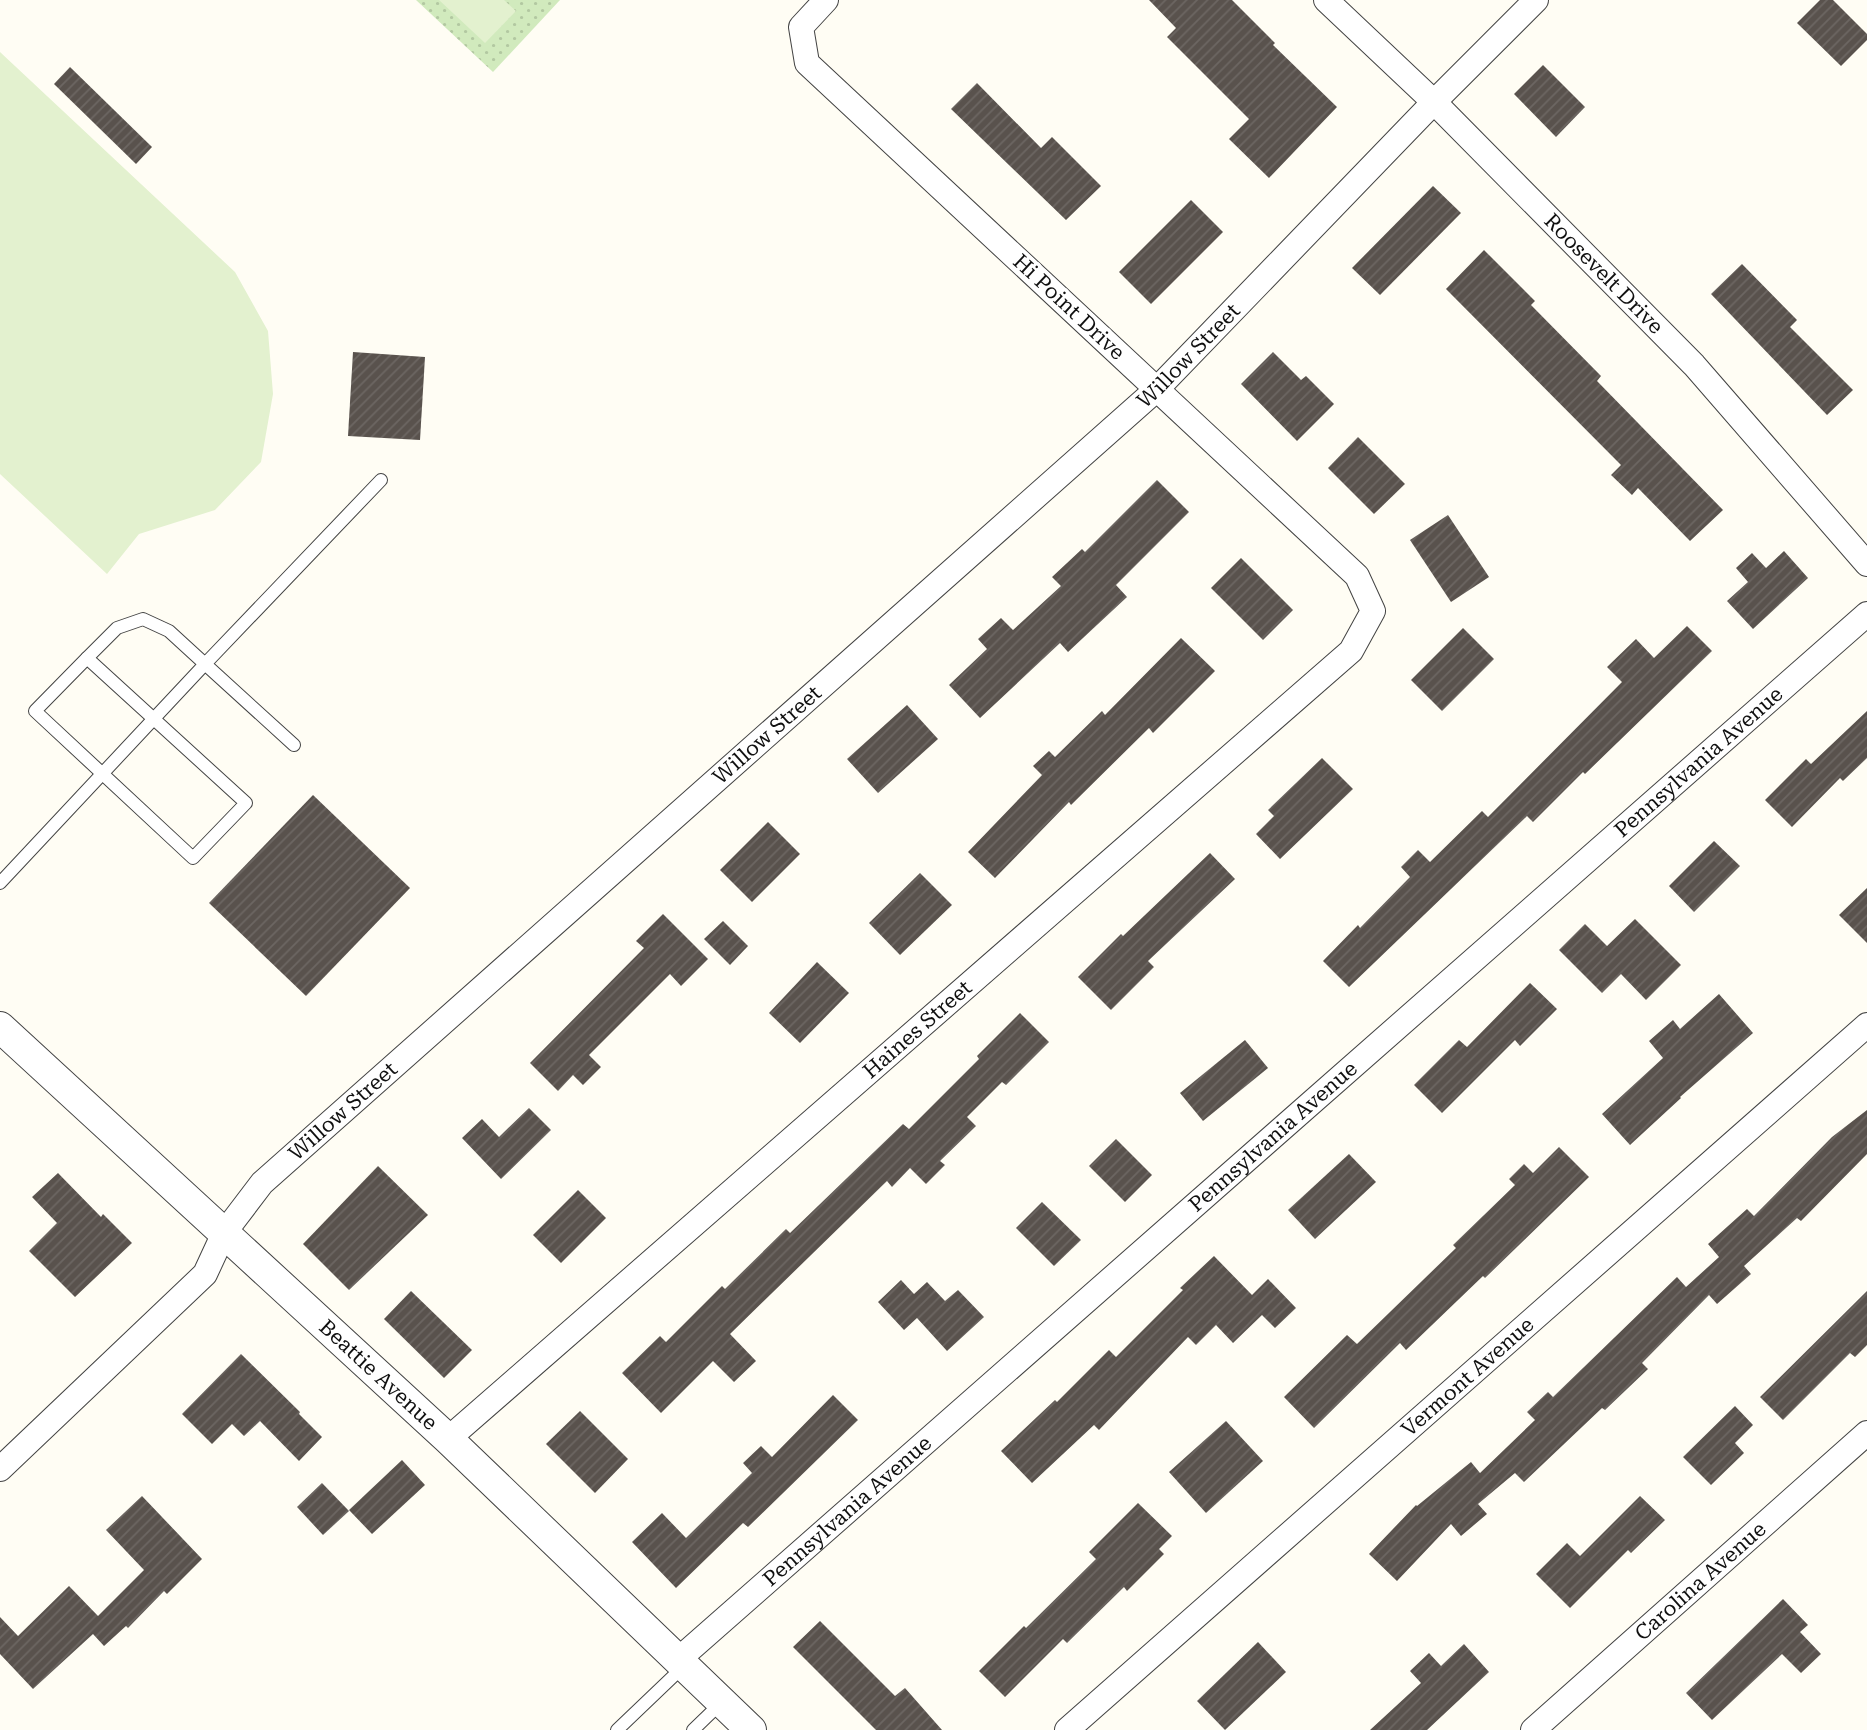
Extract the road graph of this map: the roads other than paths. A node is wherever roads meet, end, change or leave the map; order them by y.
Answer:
1 (826, 0) edge
2 (1326, 0) edge
3 (1536, 0) edge
4 (1434, 102) junction
5 (1157, 389) junction
6 (381, 480) dead end
7 (1867, 564) edge
8 (1374, 611) joint
9 (1867, 614) edge
10 (87, 657) junction
11 (205, 664) junction
12 (153, 719) junction
13 (294, 745) dead end
14 (102, 774) junction
15 (0, 883) edge
16 (1867, 1025) edge
17 (2, 1031) edge
18 (224, 1233) junction
19 (1867, 1433) edge
20 (449, 1439) junction
21 (0, 1469) edge
22 (682, 1662) junction
23 (722, 1702) junction
24 (1078, 1727) edge
25 (617, 1730) edge
26 (693, 1730) edge
27 (751, 1730) edge
28 (1533, 1730) edge

1 - 5 street, Hi Point Drive
2 - 4 street, Roosevelt Drive
3 - 4 street, Willow Street
4 - 5 street, Willow Street
4 - 7 street, Roosevelt Drive
5 - 8 street, Hi Point Drive
5 - 18 street, Willow Street
6 - 11 lane
8 - 20 street, Haines Street
9 - 22 street, Pennsylvania Avenue
10 - 11 lane
10 - 12 lane
10 - 14 lane
11 - 12 lane
11 - 13 lane
12 - 14 lane
12 - 14 lane
14 - 15 lane
16 - 24 street, Vermont Avenue
17 - 18 street, Beattie Avenue
18 - 20 street, Beattie Avenue
18 - 21 street, Willow Street
19 - 28 street, Carolina Avenue
20 - 22 street, Beattie Avenue
22 - 23 street, Beattie Avenue
22 - 25 lane
23 - 26 lane
23 - 27 street, Beattie Avenue

